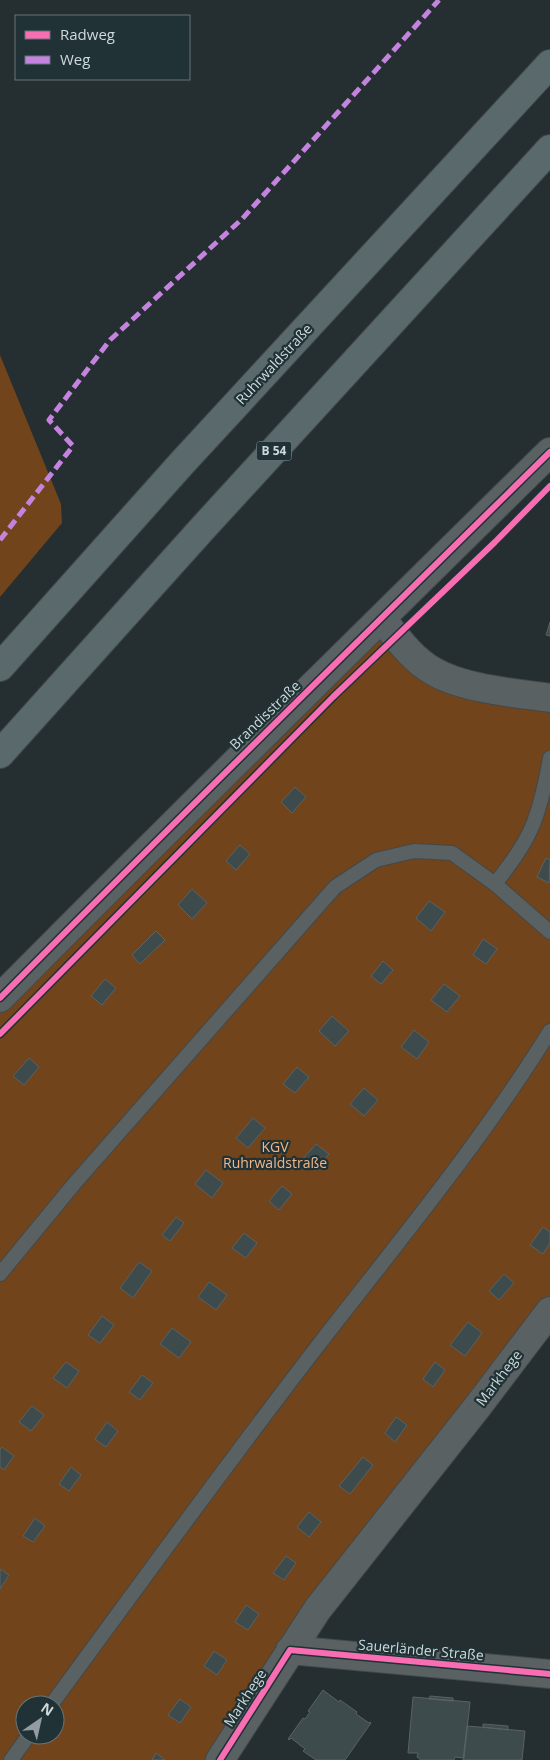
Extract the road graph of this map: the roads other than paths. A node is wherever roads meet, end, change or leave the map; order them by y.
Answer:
1 (550, 64) edge
2 (550, 149) edge
3 (550, 452) edge
4 (382, 619) junction
5 (0, 667) edge
6 (550, 698) edge
7 (0, 754) edge
8 (550, 758) edge
9 (495, 884) junction
10 (550, 932) edge
11 (0, 998) edge
12 (550, 1031) edge
13 (0, 1274) edge
14 (550, 1311) edge
15 (290, 1650) junction
16 (550, 1674) edge
17 (58, 1695) edge
18 (21, 1745) edge
19 (10, 1760) edge
20 (220, 1760) edge

1 - 5 highway, Ruhrwaldstraße
2 - 7 highway, B 54
3 - 4 street, Brandisstraße
4 - 6 street
4 - 11 street, Brandisstraße
8 - 9 lane
9 - 10 lane
9 - 13 lane
12 - 17 lane
14 - 15 street, Markhege
15 - 16 street, Sauerländer Straße
15 - 20 street, Markhege
18 - 19 lane

